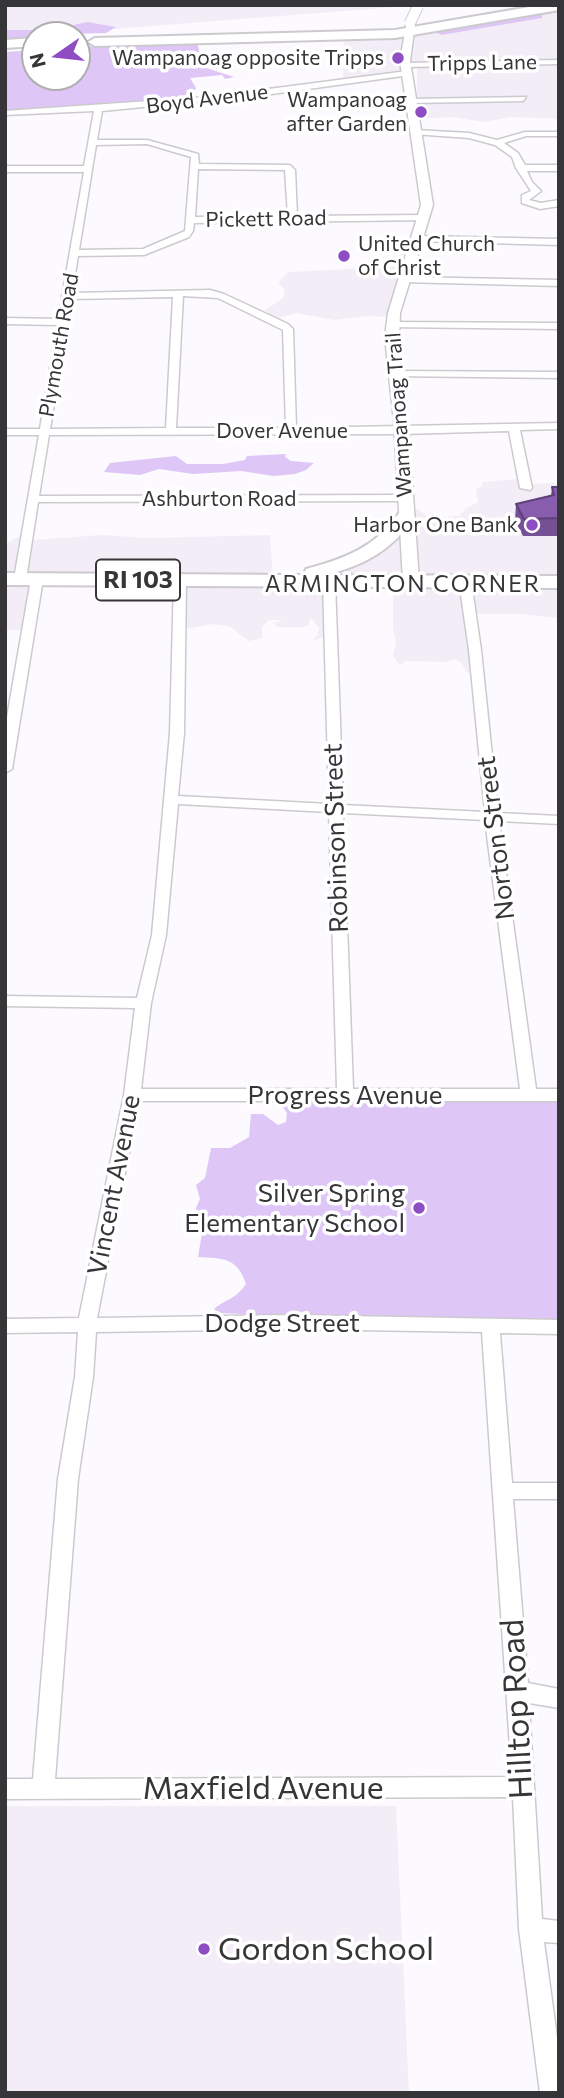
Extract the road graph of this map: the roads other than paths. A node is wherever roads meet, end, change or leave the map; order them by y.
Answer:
1 (484, 5) edge
2 (536, 5) edge
3 (418, 6) edge
4 (559, 6) edge
5 (460, 8) dead end
6 (436, 11) dead end
7 (371, 21) dead end
8 (283, 23) dead end
9 (409, 27) junction
10 (363, 35) junction
11 (91, 40) edge
12 (91, 42) edge
13 (95, 42) junction
14 (406, 47) junction
15 (559, 62) edge
16 (406, 69) junction
17 (523, 99) dead end
18 (412, 101) junction
19 (97, 110) junction
20 (5, 114) edge
21 (416, 132) junction
22 (559, 134) edge
23 (92, 143) junction
24 (496, 143) junction
25 (195, 166) junction
26 (520, 168) junction
27 (559, 168) edge
28 (5, 169) edge
29 (87, 169) junction
30 (537, 191) junction
31 (559, 202) edge
32 (425, 218) junction
33 (293, 219) junction
34 (190, 220) junction
35 (418, 239) junction
36 (559, 242) edge
37 (74, 253) junction
38 (405, 280) junction
39 (559, 282) edge
40 (178, 294) junction
41 (67, 296) junction
42 (5, 321) edge
43 (61, 322) junction
44 (392, 325) junction
45 (559, 326) edge
46 (396, 374) junction
47 (559, 375) edge
48 (559, 426) edge
49 (514, 428) junction
50 (291, 430) junction
51 (171, 431) junction
52 (402, 431) junction
53 (5, 432) edge
54 (44, 432) junction
55 (526, 488) dead end
56 (33, 499) junction
57 (405, 508) junction
58 (21, 579) edge
59 (180, 580) junction
60 (270, 581) junction
61 (329, 581) junction
62 (411, 581) junction
63 (465, 581) junction
64 (559, 582) edge
65 (5, 769) edge
66 (172, 800) junction
67 (337, 810) junction
68 (492, 818) junction
69 (559, 820) edge
70 (5, 1001) edge
71 (143, 1003) junction
72 (529, 1094) junction
73 (132, 1095) junction
74 (345, 1095) junction
75 (559, 1095) edge
76 (88, 1324) junction
77 (491, 1325) junction
78 (5, 1326) edge
79 (559, 1327) edge
80 (502, 1491) junction
81 (559, 1491) edge
82 (517, 1692) junction
83 (559, 1699) edge
84 (521, 1787) junction
85 (5, 1789) edge
86 (43, 1789) junction
87 (531, 1929) junction
88 (559, 1932) edge
89 (552, 2093) edge

1 - 5 highway
2 - 6 highway
3 - 9 main road, Wampanoag Trail, bridge
4 - 9 highway
7 - 13 highway
8 - 11 highway
9 - 10 highway
9 - 14 main road, Wampanoag Trail
10 - 13 highway
10 - 14 highway
12 - 13 highway
14 - 16 main road, Wampanoag Trail
15 - 16 street, Tripps Lane
16 - 18 main road, Wampanoag Trail
16 - 19 street, Boyd Avenue
17 - 18 street
18 - 21 main road, Wampanoag Trail
19 - 20 street, Boyd Avenue
19 - 23 street, Plymouth Road
21 - 24 street
21 - 32 main road, Wampanoag Trail
22 - 24 street
23 - 25 street
23 - 29 street, Plymouth Road
24 - 26 street
25 - 33 street
25 - 34 street
26 - 27 street
26 - 30 street
28 - 29 street
29 - 37 street, Plymouth Road
30 - 31 street
30 - 31 street
32 - 33 street, Pickett Road
32 - 35 main road, Wampanoag Trail
33 - 34 street, Pickett Road
34 - 37 street
35 - 36 street
35 - 38 main road, Wampanoag Trail
37 - 41 street, Plymouth Road
38 - 39 street
38 - 44 main road, Wampanoag Trail
40 - 41 street
40 - 50 street
40 - 51 street
41 - 43 street, Plymouth Road
42 - 43 street
43 - 54 street, Plymouth Road
44 - 45 street
44 - 46 main road, Wampanoag Trail
46 - 47 street
46 - 52 main road, Wampanoag Trail
48 - 49 street, Dover Avenue
49 - 52 street, Dover Avenue
49 - 55 street
50 - 51 street, Dover Avenue
50 - 52 street, Dover Avenue
51 - 54 street, Dover Avenue
52 - 57 main road, Wampanoag Trail
53 - 54 street, Dover Avenue
54 - 56 street, Plymouth Road
56 - 57 street, Ashburton Road
56 - 58 street, Plymouth Road
57 - 60 main road
57 - 62 main road, Wampanoag Trail
58 - 59 main road, RI 103
58 - 65 street, Plymouth Road
59 - 60 main road, RI 103
59 - 66 street, Vincent Avenue
60 - 61 main road, RI 103
61 - 62 main road, RI 103
61 - 67 street, Robinson Street
62 - 63 main road, RI 103
63 - 64 main road, RI 103
63 - 68 street, Norton Street
66 - 67 street
66 - 71 street, Vincent Avenue
67 - 68 street
67 - 74 street, Robinson Street
68 - 69 street
68 - 72 street, Norton Street
70 - 71 street
71 - 73 street, Vincent Avenue
72 - 74 street, Progress Avenue
72 - 75 street, Progress Avenue
73 - 74 street, Progress Avenue
73 - 76 street, Vincent Avenue
76 - 77 street, Dodge Street
76 - 78 street, Dodge Street
76 - 86 street, Vincent Avenue
77 - 79 street, Dodge Street
77 - 80 street, Hilltop Road
80 - 81 street
80 - 82 street, Hilltop Road
82 - 83 street
82 - 84 street, Hilltop Road
84 - 86 street, Maxfield Avenue
84 - 87 street, Hilltop Road
85 - 86 street, Maxfield Avenue
87 - 88 street
87 - 89 street, Hilltop Road

